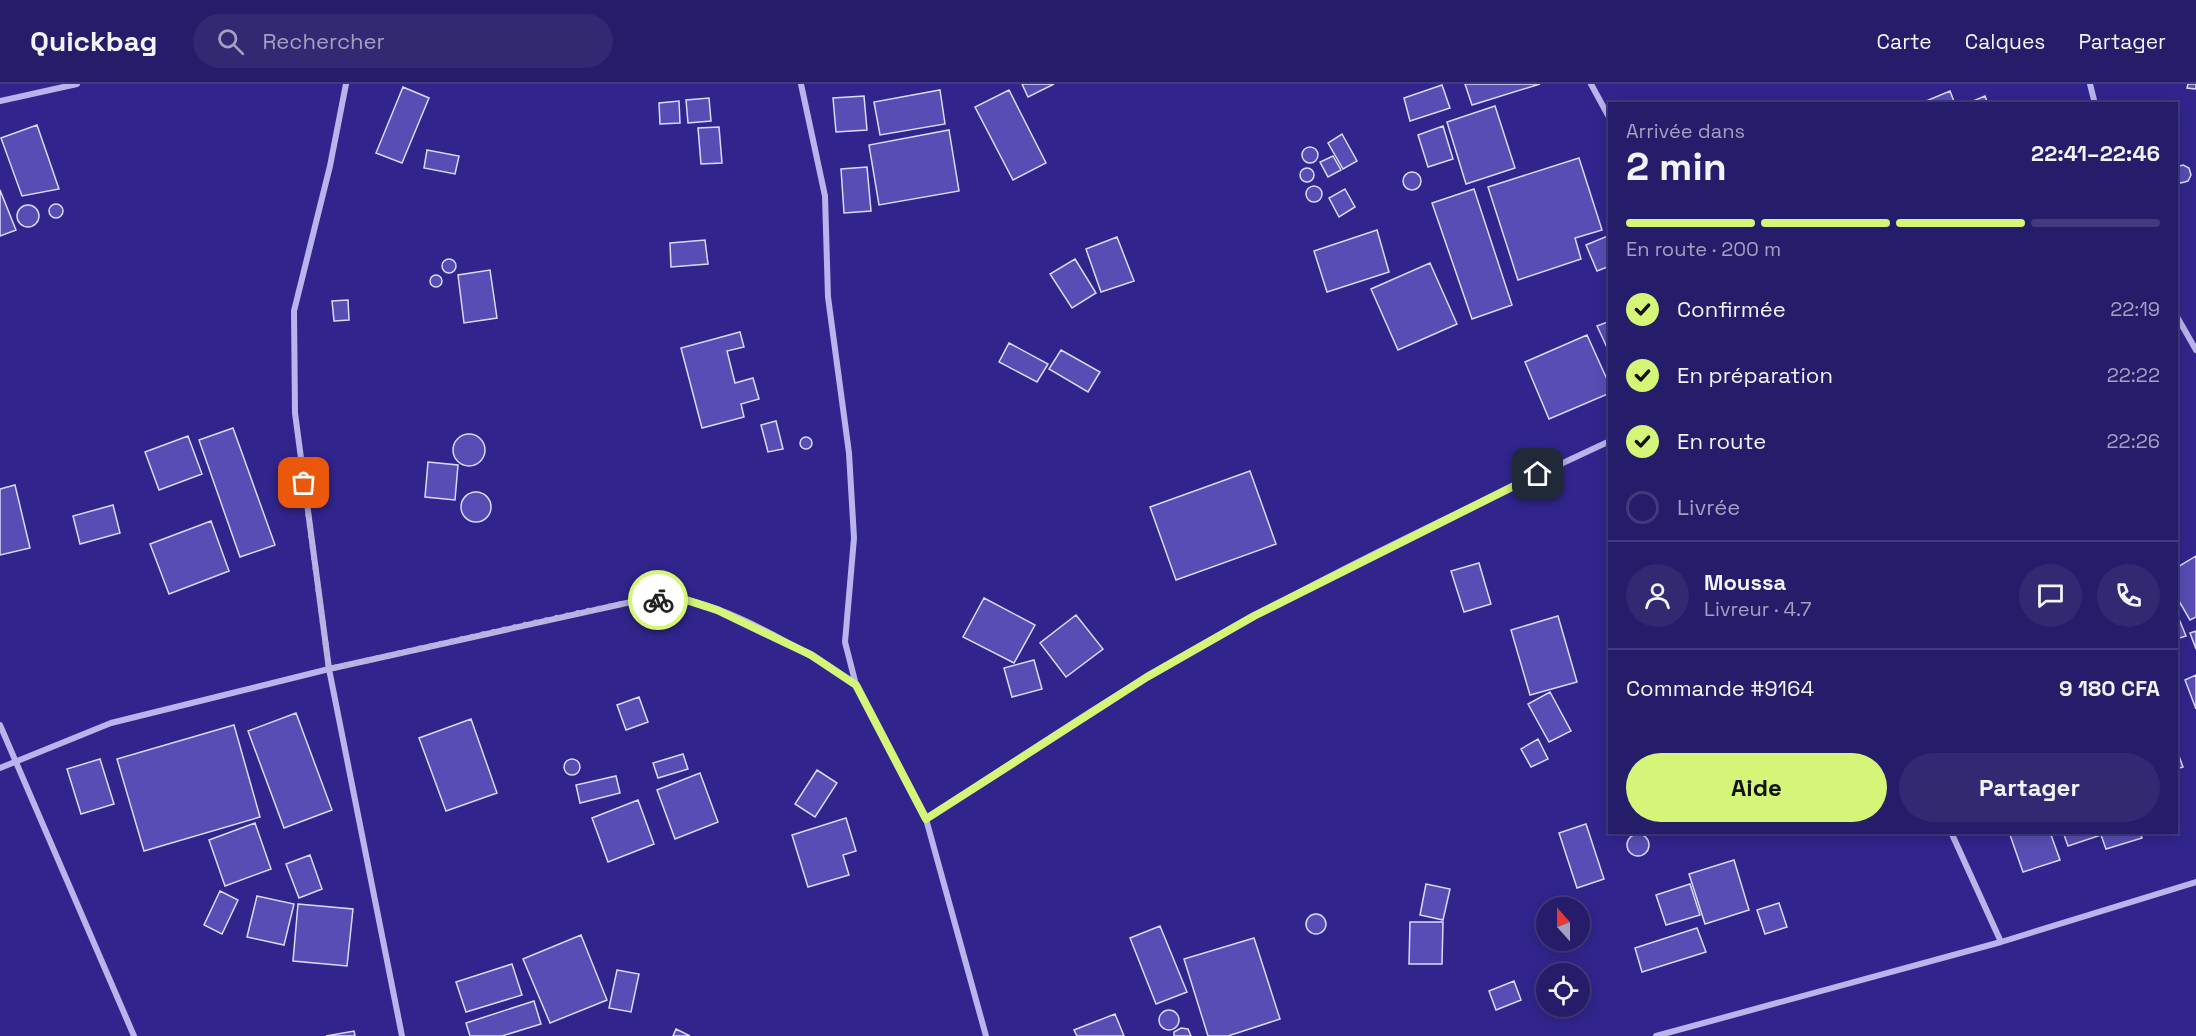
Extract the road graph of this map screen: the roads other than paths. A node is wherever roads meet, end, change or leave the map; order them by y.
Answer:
1 (77, 84) edge
2 (346, 84) edge
3 (801, 84) edge
4 (1591, 84) edge
5 (2090, 84) edge
6 (0, 101) edge
7 (2094, 102) edge
8 (1608, 115) edge
9 (2178, 318) edge
10 (2196, 350) edge
11 (1608, 442) edge
12 (329, 669) junction
13 (856, 685) junction
14 (0, 725) edge
15 (18, 763) junction
16 (0, 768) edge
17 (926, 819) junction
18 (1952, 834) edge
19 (2196, 882) edge
20 (2001, 942) junction
21 (134, 1036) edge
22 (402, 1036) edge
23 (986, 1036) edge
24 (1656, 1036) edge

1 - 6 street
2 - 12 street
3 - 13 street
4 - 8 street
5 - 7 street
9 - 10 street
11 - 17 street
12 - 13 street
12 - 15 street
12 - 22 street
13 - 17 street
14 - 15 street
15 - 16 street
15 - 21 street
17 - 23 street
18 - 20 street
19 - 20 street
20 - 24 street

